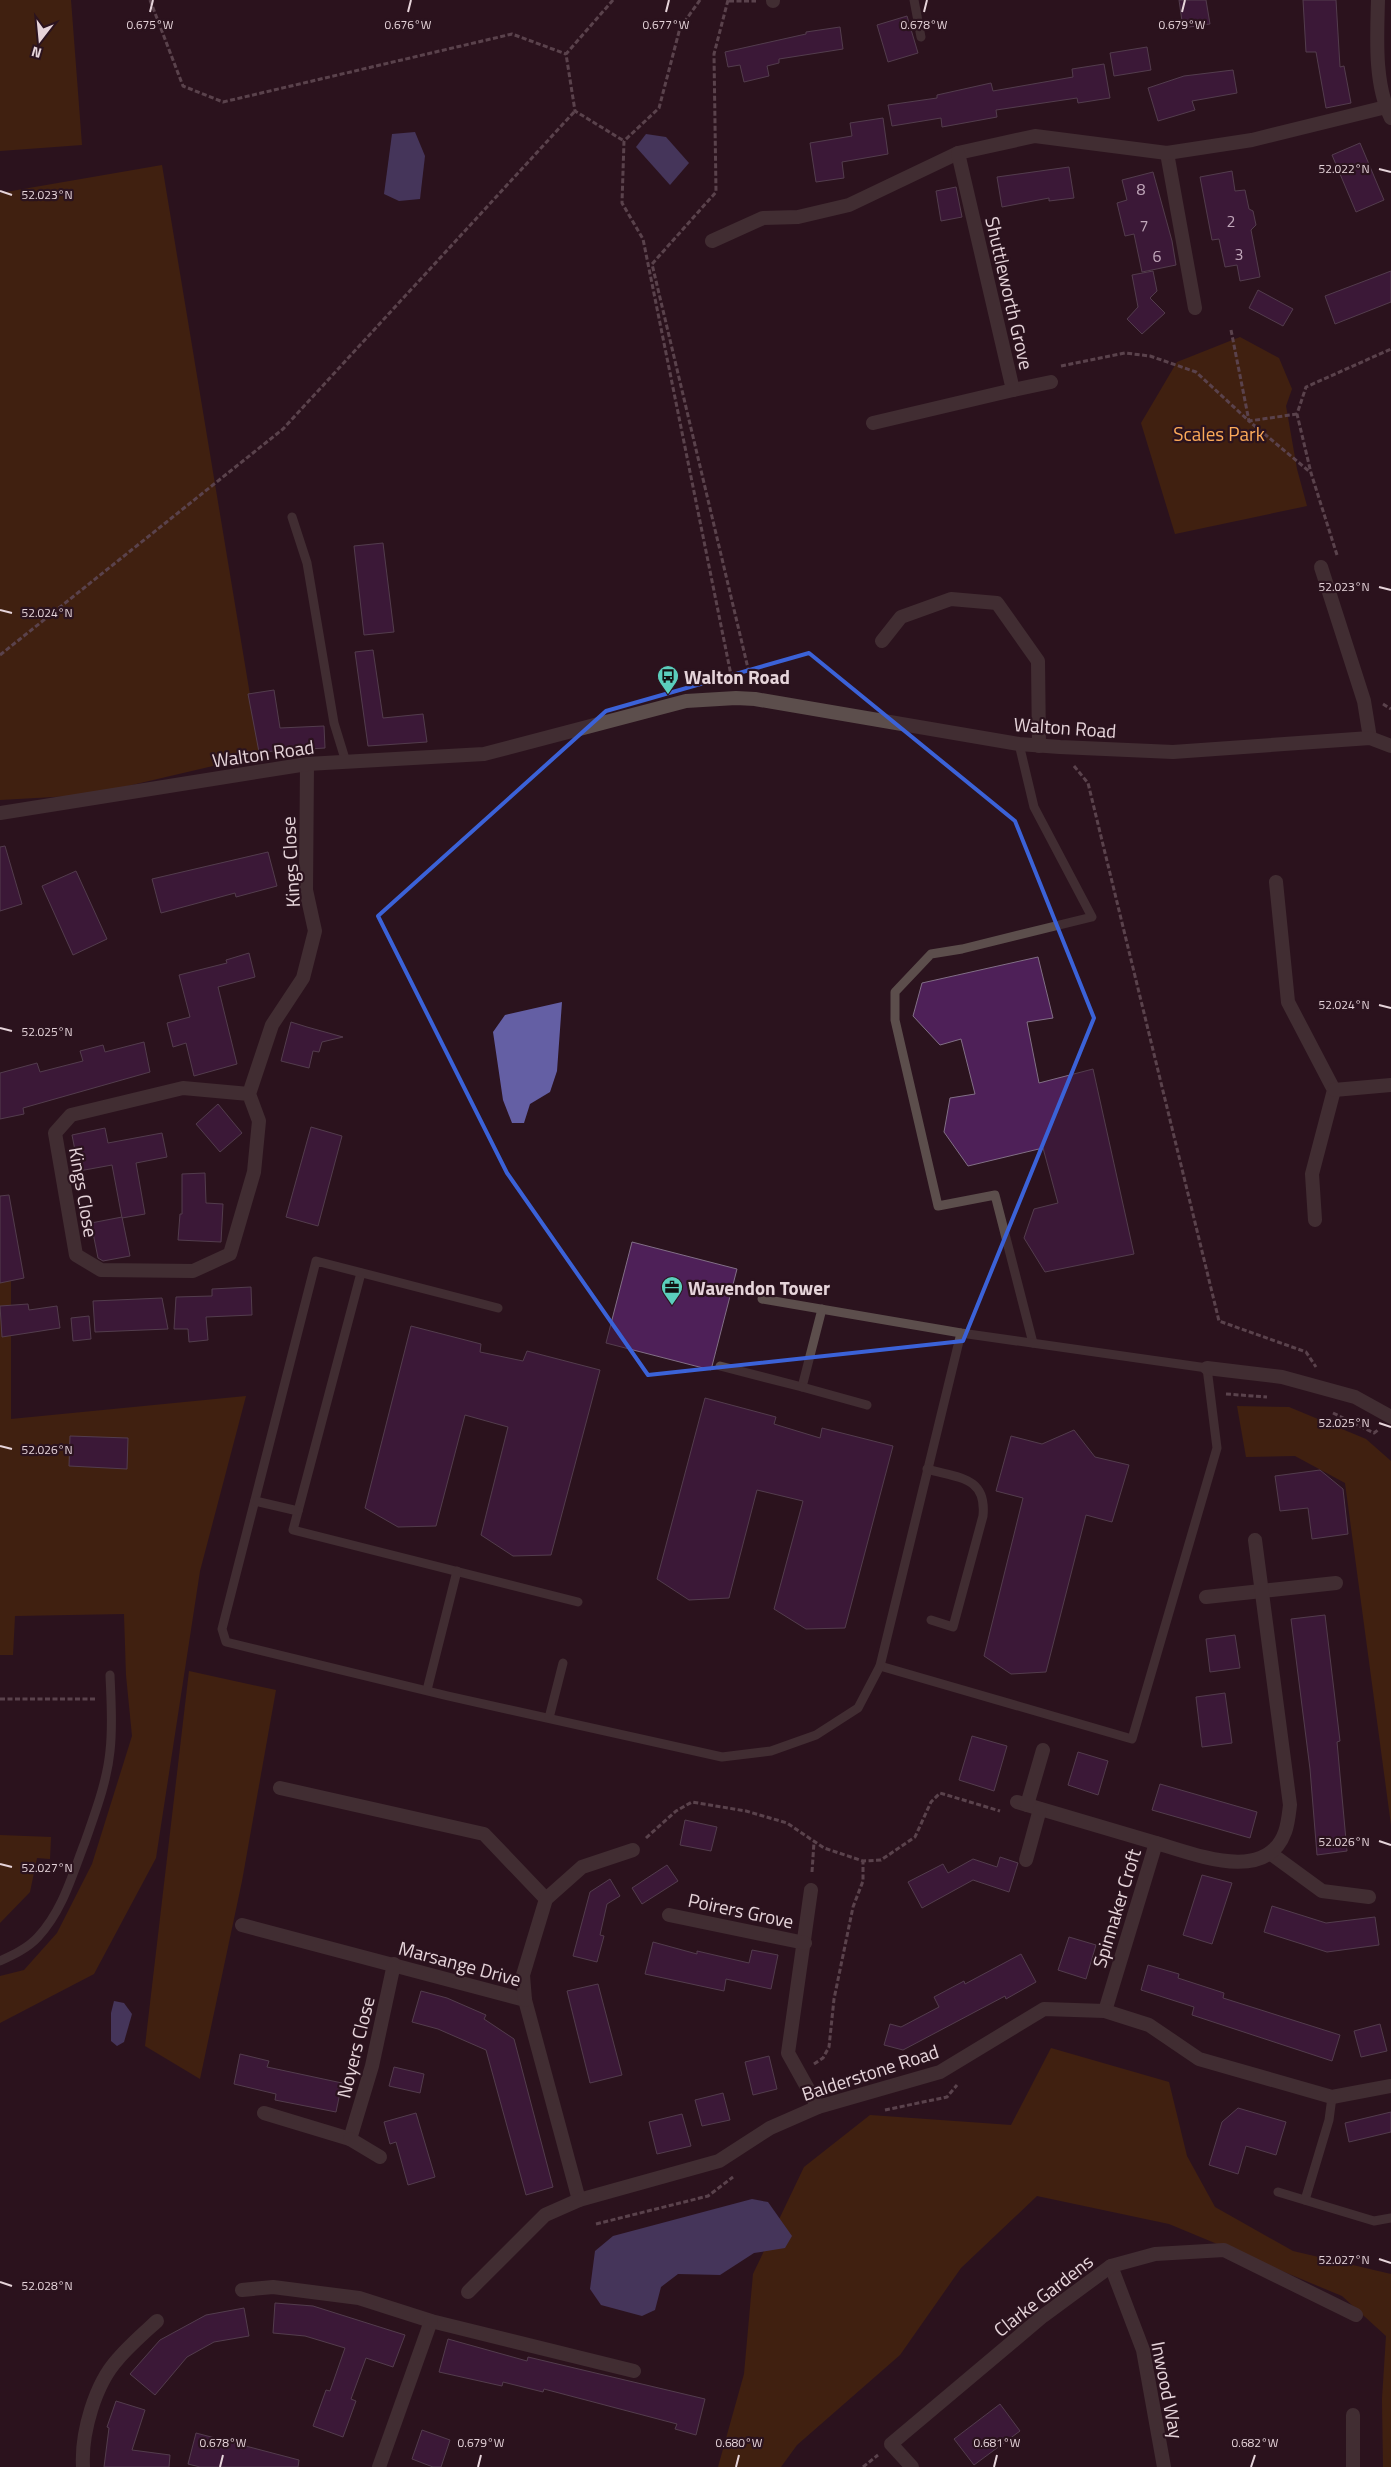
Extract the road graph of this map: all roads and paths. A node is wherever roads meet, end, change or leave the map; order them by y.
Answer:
1 (150, 0) edge
2 (613, 0) edge
3 (700, 0) edge
4 (914, 0) edge
5 (1378, 0) edge
6 (728, 1) edge
7 (773, 1) edge
8 (922, 37) dead end
9 (566, 54) junction
10 (575, 111) junction
11 (1388, 113) edge
12 (624, 141) junction
13 (958, 152) junction
14 (1167, 153) junction
15 (712, 241) dead end
16 (1195, 308) dead end
17 (1231, 330) dead end
18 (1391, 350) edge
19 (1051, 382) joint
20 (1012, 390) junction
21 (1297, 414) junction
22 (1249, 421) junction
23 (873, 422) dead end
24 (1311, 473) junction
25 (292, 517) dead end
26 (1337, 556) dead end
27 (1321, 567) dead end
28 (882, 641) dead end
29 (0, 655) edge
30 (1380, 695) dead end
31 (736, 698) junction
32 (755, 699) junction
33 (1391, 709) edge
34 (1370, 738) junction
35 (1019, 744) junction
36 (1039, 746) junction
37 (1391, 746) edge
38 (1060, 748) junction
39 (346, 762) junction
40 (307, 764) junction
41 (0, 813) edge
42 (1276, 882) dead end
43 (1391, 1085) edge
44 (1334, 1090) junction
45 (249, 1094) junction
46 (1315, 1220) dead end
47 (361, 1273) junction
48 (762, 1299) dead end
49 (498, 1308) dead end
50 (822, 1309) junction
51 (961, 1334) junction
52 (1033, 1344) junction
53 (720, 1366) dead end
54 (1207, 1368) junction
55 (802, 1387) junction
56 (1333, 1391) junction
57 (1210, 1393) junction
58 (1268, 1397) dead end
59 (867, 1405) dead end
60 (1332, 1412) dead end
61 (1391, 1418) edge
62 (1380, 1429) dead end
63 (928, 1469) junction
64 (255, 1501) junction
65 (298, 1510) junction
66 (1255, 1540) dead end
67 (457, 1571) junction
68 (1336, 1583) dead end
69 (1261, 1591) junction
70 (1206, 1597) dead end
71 (578, 1602) dead end
72 (931, 1620) dead end
73 (563, 1663) dead end
74 (880, 1666) junction
75 (110, 1675) dead end
76 (427, 1690) junction
77 (0, 1699) edge
78 (111, 1700) junction
79 (549, 1718) junction
80 (1043, 1750) dead end
81 (280, 1788) dead end
82 (1028, 1806) junction
83 (1001, 1812) dead end
84 (814, 1842) junction
85 (1156, 1843) junction
86 (633, 1850) joint
87 (1270, 1853) junction
88 (1026, 1860) dead end
89 (863, 1861) junction
90 (811, 1890) joint
91 (1369, 1897) dead end
92 (546, 1898) junction
93 (669, 1914) dead end
94 (242, 1926) dead end
95 (805, 1943) junction
96 (0, 1961) edge
97 (394, 1964) junction
98 (526, 2000) junction
99 (1105, 2011) junction
100 (800, 2075) junction
101 (958, 2083) dead end
102 (1391, 2086) edge
103 (1332, 2097) junction
104 (818, 2107) junction
105 (877, 2111) dead end
106 (264, 2113) dead end
107 (350, 2139) junction
108 (380, 2157) dead end
109 (734, 2176) dead end
110 (1278, 2192) dead end
111 (579, 2200) junction
112 (1305, 2200) junction
113 (1391, 2218) edge
114 (596, 2224) dead end
115 (1111, 2266) junction
116 (242, 2290) dead end
117 (468, 2292) dead end
118 (1356, 2315) dead end
119 (157, 2321) dead end
120 (431, 2321) junction
121 (634, 2371) dead end
122 (1353, 2415) dead end
123 (83, 2467) edge
124 (379, 2467) edge
125 (912, 2467) edge
126 (1164, 2467) edge
127 (1353, 2467) edge

1 - 9 path
2 - 9 path
3 - 12 path
4 - 8 lane
5 - 11 street
6 - 7 path
6 - 32 path
9 - 10 path
10 - 12 path
10 - 29 path
11 - 14 street
12 - 31 path
13 - 14 street
13 - 15 street
13 - 20 street, Shuttleworth Grove
14 - 16 street
17 - 22 path
18 - 21 path
19 - 20 street
19 - 22 path
20 - 23 street, Shuttleworth Grove
21 - 22 path
21 - 24 path
22 - 24 path
24 - 26 path
25 - 39 lane
27 - 34 street
28 - 36 street
30 - 33 path
31 - 32 street, Walton Road
31 - 39 street, Walton Road
32 - 35 street, Walton Road
34 - 37 street, Walton Road
34 - 38 street, Walton Road
35 - 36 street, Walton Road
35 - 52 lane
36 - 38 street, Walton Road
38 - 56 path
39 - 40 street, Walton Road
40 - 41 street, Walton Road
40 - 45 street, Kings Close
42 - 44 street
43 - 44 street
44 - 46 street
45 - 45 street, Kings Close
47 - 49 lane
47 - 64 lane
47 - 65 lane
48 - 50 lane
50 - 51 lane
50 - 55 lane
51 - 52 lane
51 - 63 lane
52 - 54 lane
53 - 55 lane
54 - 56 street
54 - 57 lane
55 - 59 lane
56 - 61 street
57 - 58 path
57 - 74 lane
60 - 62 path
63 - 72 lane
63 - 74 lane
64 - 65 lane
64 - 76 lane
65 - 67 lane
66 - 69 street
67 - 71 lane
67 - 76 lane
68 - 69 street
69 - 70 street
69 - 87 street
73 - 79 lane
74 - 79 lane
75 - 78 lane
76 - 79 lane
77 - 78 path
78 - 96 lane
80 - 82 street
81 - 92 street
82 - 85 street
82 - 88 street
83 - 89 path
84 - 86 path
84 - 89 path
84 - 90 path
85 - 87 street, Spinnaker Croft
85 - 99 street, Spinnaker Croft
86 - 92 street
87 - 91 street
89 - 100 path
90 - 95 street, Poirers Grove
92 - 98 street
93 - 95 street, Poirers Grove
94 - 97 street, Marsange Drive
95 - 100 street, Poirers Grove
97 - 98 street, Marsange Drive
97 - 107 street, Noyers Close
98 - 111 street, Marsange Drive
99 - 103 street, Balderstone Road
99 - 104 street, Balderstone Road
100 - 104 street, Poirers Grove
101 - 105 path
102 - 103 street, Balderstone Road
103 - 112 lane
104 - 111 street, Balderstone Road
106 - 107 street
107 - 108 street
109 - 114 path
110 - 112 lane
111 - 117 street, Balderstone Road
112 - 113 lane
115 - 118 street, Clarke Gardens
115 - 125 street, Clarke Gardens
115 - 126 street, Inwood Way
116 - 120 street
119 - 123 street
120 - 121 street
120 - 124 street
122 - 127 street

